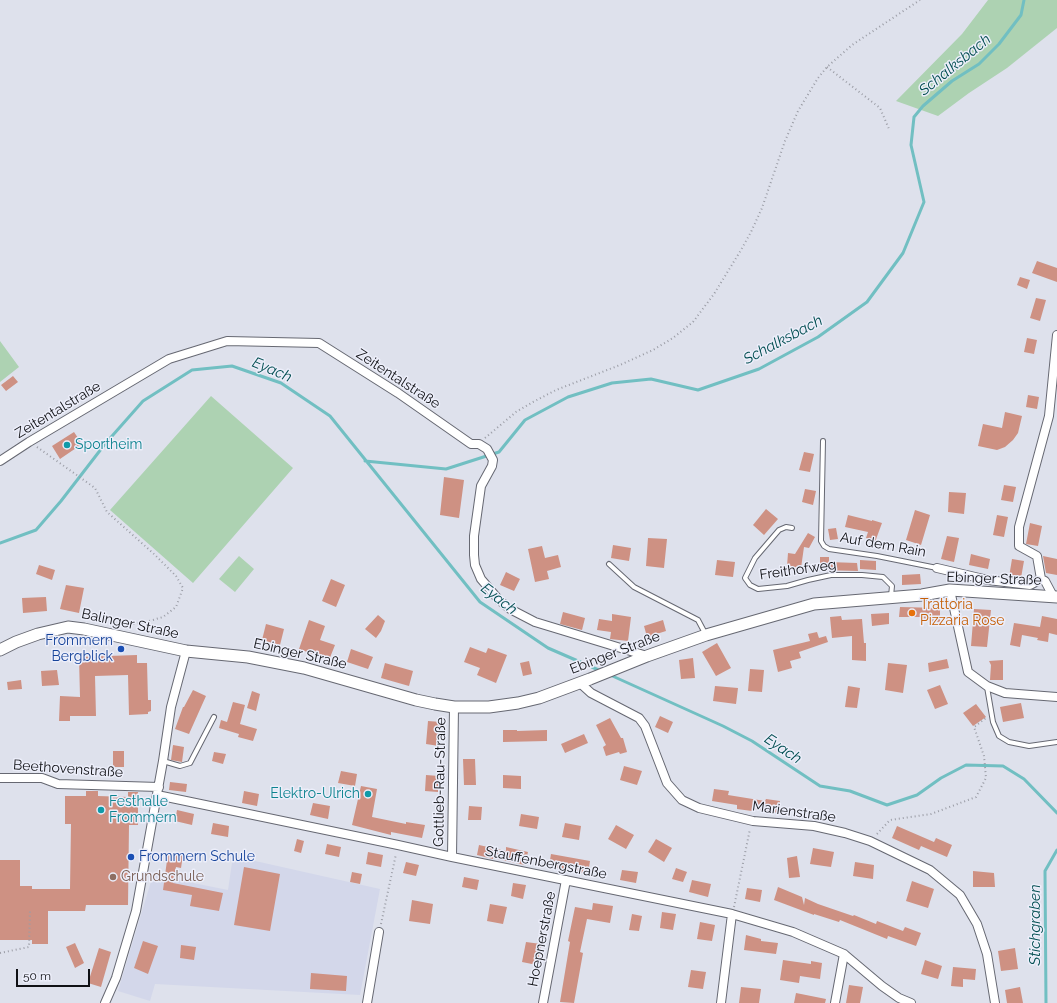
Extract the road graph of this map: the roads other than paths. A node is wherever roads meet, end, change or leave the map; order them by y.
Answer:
1 (1057, 335) edge
2 (823, 441) dead end
3 (0, 461) edge
4 (792, 528) dead end
5 (609, 564) dead end
6 (937, 568) joint
7 (1041, 579) junction
8 (950, 590) junction
9 (1055, 596) edge
10 (891, 597) junction
11 (706, 635) junction
12 (0, 650) edge
13 (186, 651) junction
14 (647, 656) junction
15 (585, 681) junction
16 (987, 686) junction
17 (1057, 696) edge
18 (454, 707) junction
19 (214, 717) dead end
20 (1057, 742) edge
21 (163, 761) junction
22 (0, 778) edge
23 (158, 791) junction
24 (452, 857) junction
25 (566, 880) junction
26 (732, 914) junction
27 (379, 932) road end
28 (844, 954) junction
29 (106, 1003) edge
30 (368, 1003) edge
31 (543, 1003) edge
32 (722, 1003) edge
33 (835, 1003) edge
34 (911, 1003) edge
35 (995, 1003) edge

1 - 7 street
2 - 6 lane, Auf dem Rain
3 - 14 street, Zeitentalstraße
4 - 10 lane, Freithofweg
5 - 11 lane
6 - 7 street, Auf dem Rain
7 - 9 street
8 - 9 main road, Ebinger Straße
8 - 10 main road, Ebinger Straße
8 - 16 street
10 - 11 main road, Ebinger Straße
11 - 14 main road, Ebinger Straße
12 - 13 main road, Balinger Straße
13 - 18 main road, Ebinger Straße
13 - 21 street
14 - 15 main road, Ebinger Straße
15 - 18 main road, Ebinger Straße
15 - 35 street, Marienstraße
16 - 17 street
16 - 20 lane
18 - 24 street, Gottlieb-Rau-Straße
19 - 21 lane
21 - 23 street
22 - 23 street, Beethovenstraße
23 - 24 street, Stauffenbergstraße
23 - 29 street
24 - 25 street, Stauffenbergstraße
25 - 26 street, Stauffenbergstraße
25 - 31 street, Hoepnerstraße
26 - 28 street, Stauffenbergstraße
26 - 32 street
27 - 30 street
28 - 33 street
28 - 34 street, Stauffenbergstraße

